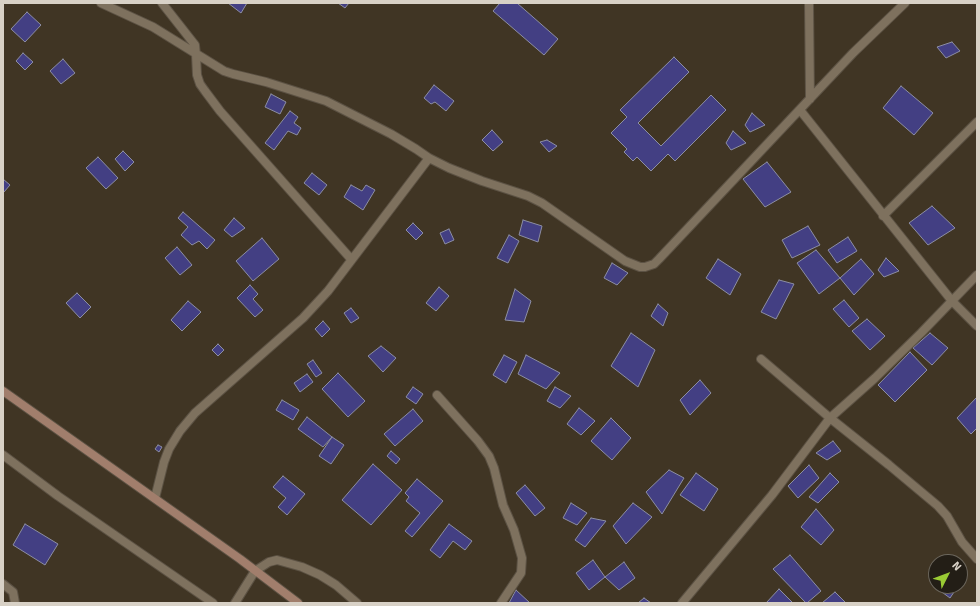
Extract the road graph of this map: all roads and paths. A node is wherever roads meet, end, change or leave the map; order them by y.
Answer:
1 (101, 3) edge
2 (162, 3) edge
3 (808, 3) edge
4 (905, 3) edge
5 (196, 54) junction
6 (810, 99) junction
7 (800, 110) junction
8 (977, 122) edge
9 (429, 158) junction
10 (883, 216) junction
11 (351, 260) junction
12 (977, 275) edge
13 (952, 301) junction
14 (977, 326) edge
15 (761, 359) dead end
16 (3, 391) edge
17 (437, 395) dead end
18 (830, 418) junction
19 (3, 455) edge
20 (156, 498) junction
21 (977, 559) edge
22 (255, 571) junction
23 (3, 584) edge
24 (15, 603) edge
25 (213, 603) edge
26 (234, 603) edge
27 (298, 603) edge
28 (357, 603) edge
29 (501, 603) edge
30 (682, 603) edge

1 - 5 street
2 - 5 street
3 - 6 street
4 - 6 street
5 - 9 street
5 - 11 street
6 - 7 street
7 - 9 street
7 - 10 street
8 - 10 street
9 - 11 street
10 - 13 street
11 - 20 street
12 - 13 street
13 - 14 street
13 - 18 street
15 - 18 street
16 - 20 main road
17 - 29 street
18 - 21 street
18 - 30 street
19 - 25 street
20 - 22 main road
22 - 26 street
22 - 27 main road
22 - 28 street
23 - 24 street

